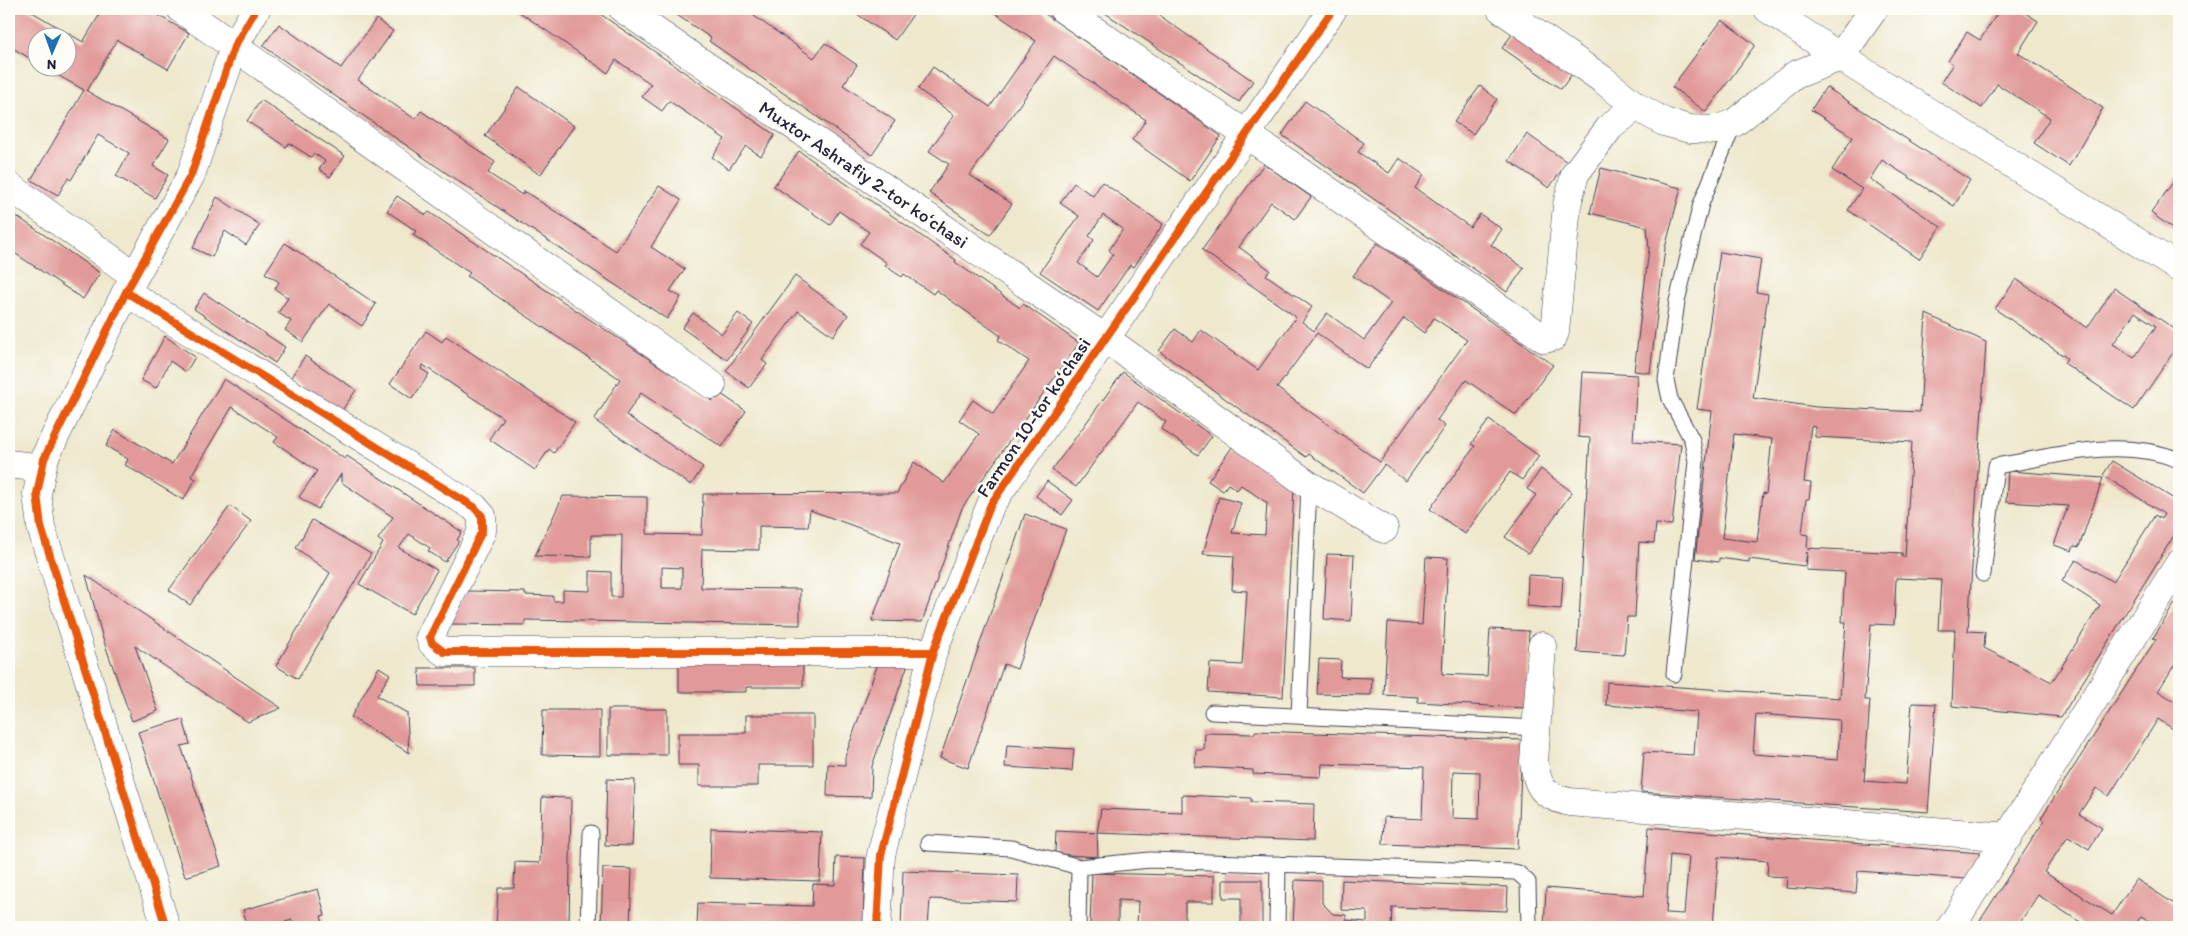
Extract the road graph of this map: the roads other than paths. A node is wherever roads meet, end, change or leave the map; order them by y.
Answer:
1 (181, 9) edge
2 (256, 9) edge
3 (623, 9) edge
4 (1063, 9) edge
5 (1333, 9) edge
6 (1500, 9) edge
7 (1768, 9) edge
8 (1874, 9) edge
9 (234, 47) junction
10 (1840, 57) junction
11 (1636, 106) junction
12 (1734, 123) junction
13 (1246, 134) junction
14 (9, 186) edge
15 (2179, 268) edge
16 (131, 284) junction
17 (1106, 339) junction
18 (712, 385) dead end
19 (2179, 460) edge
20 (9, 464) edge
21 (42, 468) junction
22 (1309, 485) junction
23 (1384, 530) dead end
24 (2179, 564) edge
25 (1984, 574) dead end
26 (1542, 646) dead end
27 (933, 652) junction
28 (1674, 674) dead end
29 (1212, 712) dead end
30 (1300, 716) junction
31 (1535, 728) junction
32 (591, 833) dead end
33 (2009, 837) junction
34 (928, 843) dead end
35 (1278, 864) junction
36 (1079, 867) junction
37 (166, 927) edge
38 (588, 927) edge
39 (877, 927) edge
40 (1078, 927) edge
41 (1277, 927) edge
42 (1529, 927) edge
43 (1951, 927) edge

1 - 9 street
2 - 9 street
3 - 17 street, Muxtor Ashrafiy 2-tor koʻchasi
4 - 13 street
5 - 13 street, Farmon 10-tor koʻchasi
6 - 11 street
7 - 10 street
8 - 10 street
9 - 16 street
9 - 18 street
10 - 12 street
10 - 15 street
11 - 12 street
11 - 13 street
12 - 28 lane
13 - 17 street, Farmon 10-tor koʻchasi
14 - 16 street
16 - 21 street
16 - 27 street
17 - 22 street, Muxtor Ashrafiy 2-tor koʻchasi
17 - 27 street, Farmon 10-tor koʻchasi
19 - 25 lane
20 - 21 street
21 - 37 street
22 - 23 street, Muxtor Ashrafiy 2-tor koʻchasi
22 - 30 lane
24 - 33 street
26 - 31 street
27 - 39 street, Farmon 10-tor koʻchasi
29 - 30 lane
30 - 31 lane
31 - 33 street
32 - 38 lane
33 - 43 street
34 - 36 lane
35 - 36 lane
35 - 41 lane
35 - 42 lane
36 - 40 lane

